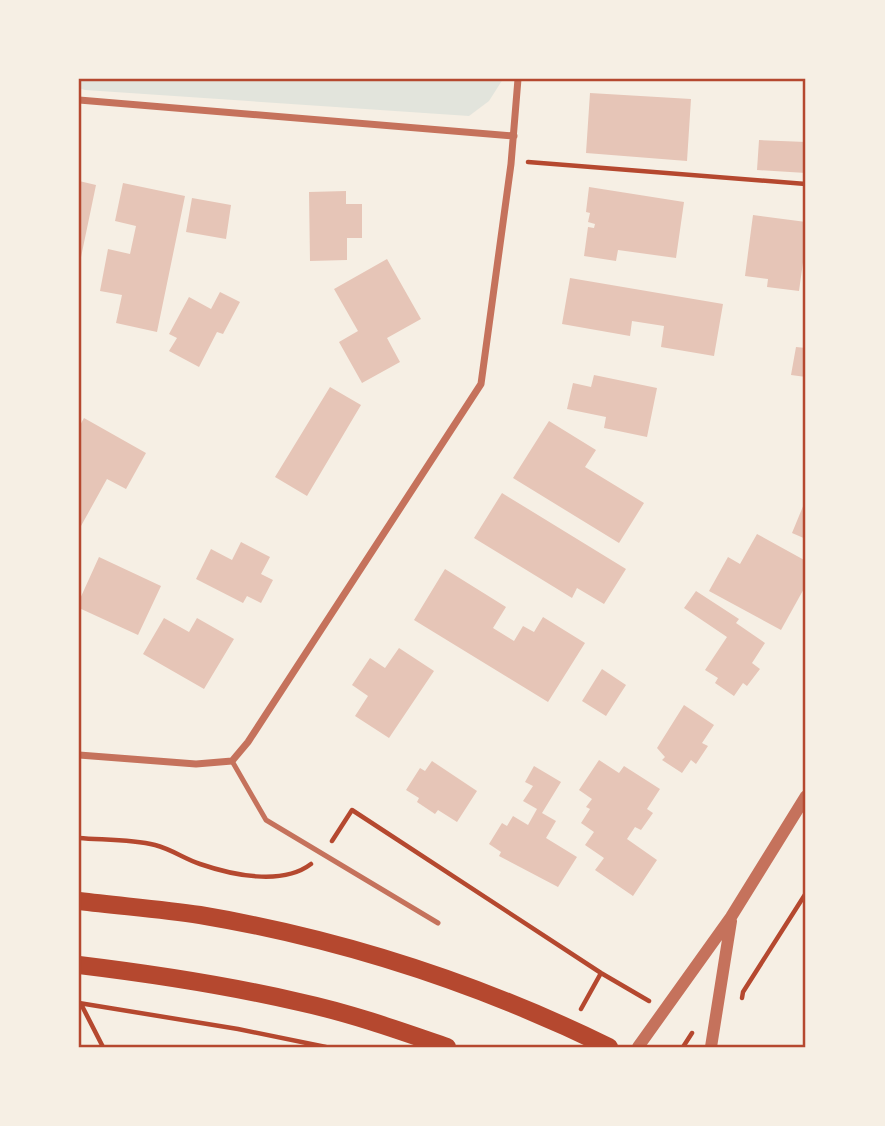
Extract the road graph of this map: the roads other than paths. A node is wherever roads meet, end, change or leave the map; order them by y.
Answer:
1 (518, 79) edge
2 (79, 100) edge
3 (514, 136) junction
4 (79, 755) edge
5 (232, 761) junction
6 (806, 796) edge
7 (79, 901) edge
8 (731, 917) junction
9 (438, 923) dead end
10 (79, 965) edge
11 (447, 1047) edge
12 (609, 1047) edge
13 (638, 1047) edge
14 (710, 1047) edge

1 - 3 street
2 - 3 street
3 - 5 street
4 - 5 street
5 - 9 lane
6 - 8 street
7 - 12 main road
8 - 13 street
8 - 14 street
10 - 11 main road

